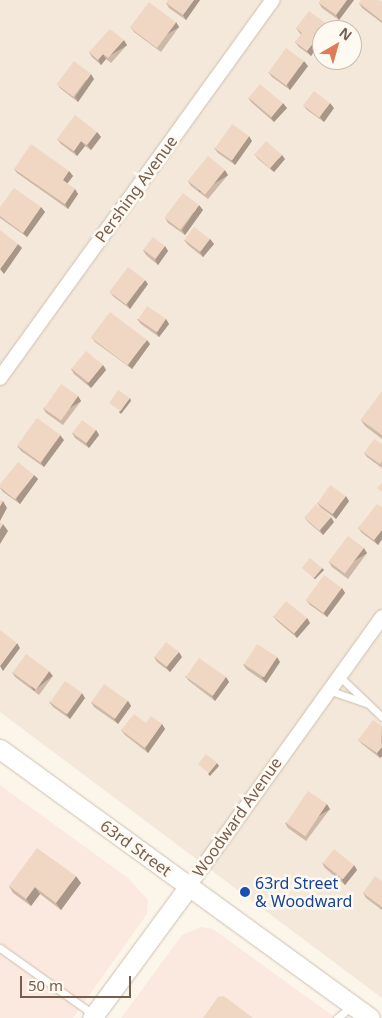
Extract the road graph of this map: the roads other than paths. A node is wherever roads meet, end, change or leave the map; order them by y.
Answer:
1 (272, 0) edge
2 (0, 378) edge
3 (382, 617) edge
4 (338, 676) junction
5 (328, 690) junction
6 (366, 703) junction
7 (382, 717) edge
8 (0, 749) edge
9 (189, 886) junction
10 (0, 948) edge
11 (353, 1006) junction
12 (94, 1016) edge
13 (337, 1018) edge
14 (370, 1018) edge

1 - 2 street, Pershing Avenue
3 - 4 street, Woodward Avenue
4 - 5 street, Woodward Avenue
4 - 6 lane
5 - 6 lane
5 - 9 street, Woodward Avenue
6 - 7 lane
8 - 9 main road, 63rd Street
9 - 11 main road, 63rd Street
9 - 12 main road, Woodward Avenue
10 - 12 lane
11 - 13 lane
11 - 14 main road, 63rd Street

